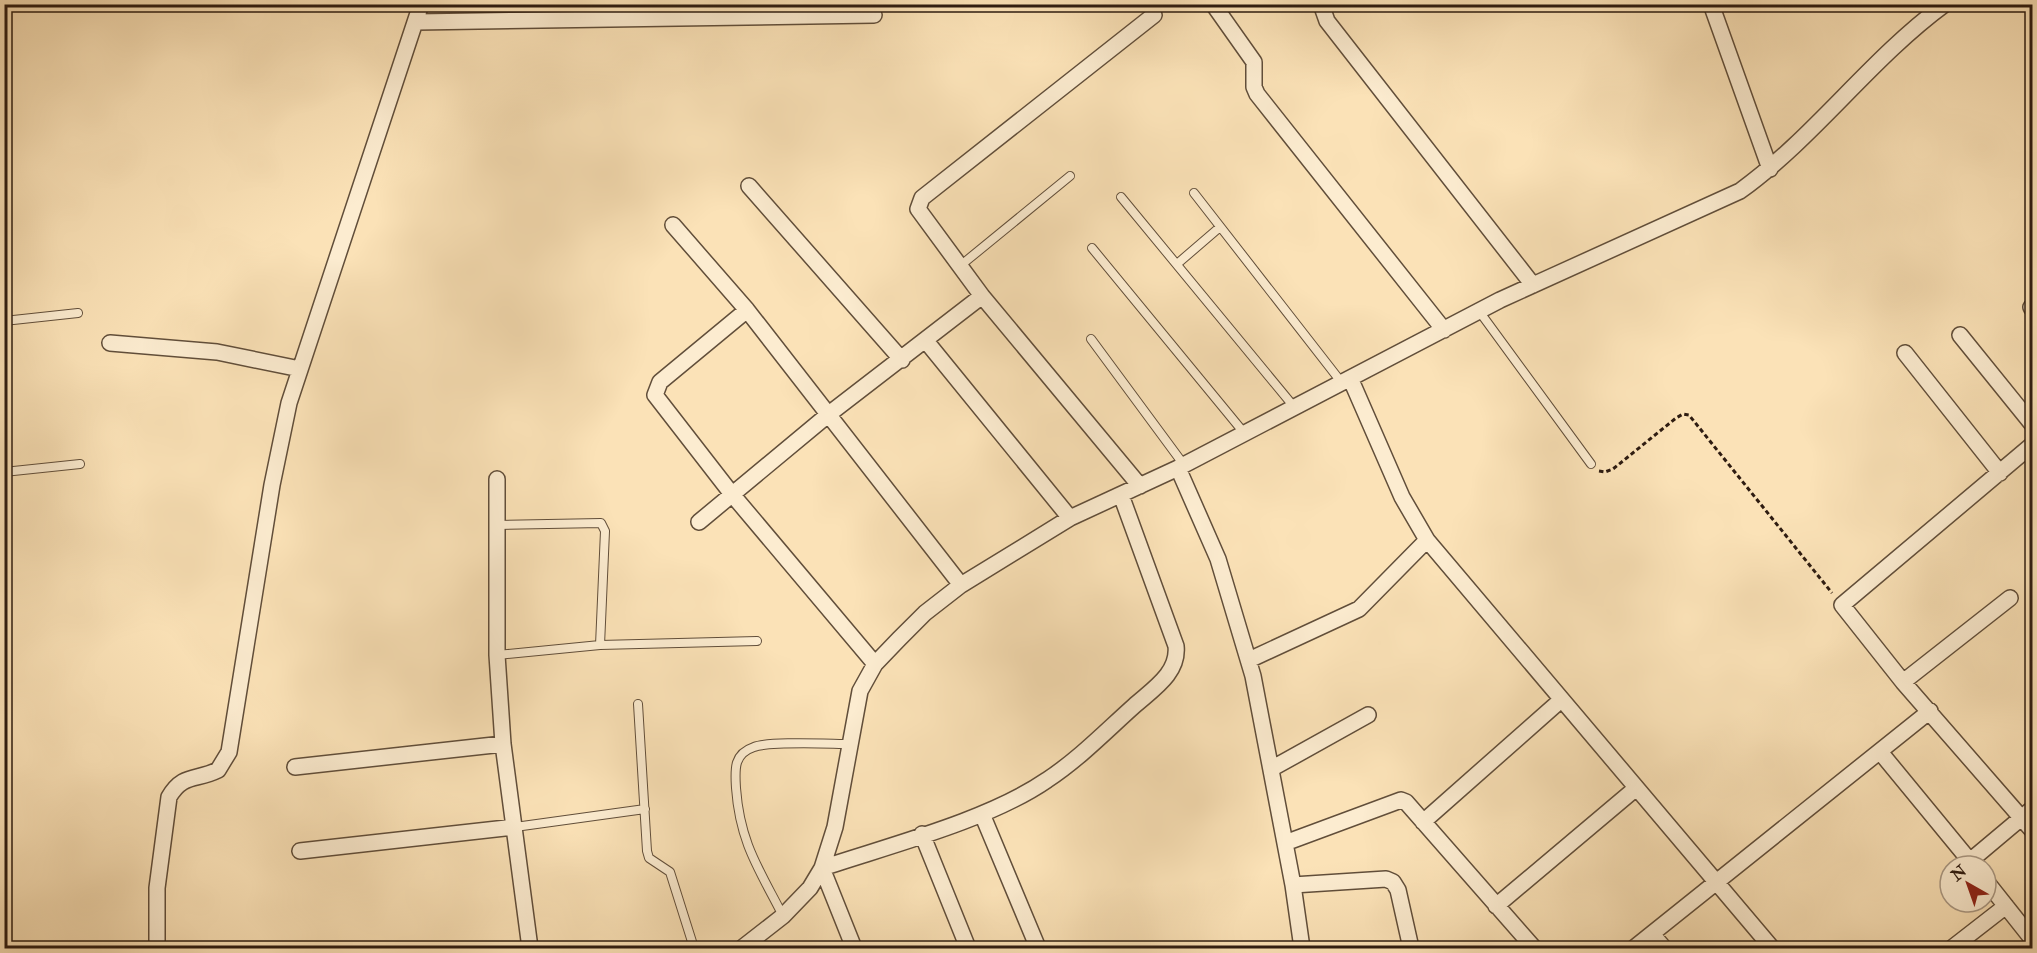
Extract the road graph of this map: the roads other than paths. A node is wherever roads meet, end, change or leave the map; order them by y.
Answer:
1 (422, 4) edge
2 (1213, 4) edge
3 (1321, 4) edge
4 (1711, 4) edge
5 (1945, 4) edge
6 (874, 15) dead end
7 (1154, 15) dead end
8 (417, 22) junction
9 (1770, 169) junction
10 (1070, 176) dead end
11 (749, 186) dead end
12 (1194, 193) dead end
13 (1121, 196) dead end
14 (673, 225) dead end
15 (1220, 226) junction
16 (1092, 248) dead end
17 (1177, 264) junction
18 (959, 267) junction
19 (1533, 285) junction
20 (982, 296) junction
21 (747, 310) junction
22 (1479, 311) junction
23 (78, 313) dead end
24 (4, 321) edge
25 (1444, 330) junction
26 (1960, 335) dead end
27 (1091, 339) dead end
28 (926, 341) junction
29 (110, 343) dead end
30 (1905, 353) dead end
31 (902, 360) junction
32 (300, 369) junction
33 (1347, 382) junction
34 (1295, 408) junction
35 (829, 414) junction
36 (2032, 424) edge
37 (1245, 434) junction
38 (2032, 445) edge
39 (80, 464) dead end
40 (1592, 464) road end
41 (1181, 467) junction
42 (4, 472) edge
43 (2000, 473) junction
44 (497, 479) dead end
45 (1140, 486) junction
46 (731, 494) junction
47 (1122, 495) junction
48 (1070, 518) junction
49 (699, 522) dead end
50 (497, 525) junction
51 (1427, 540) junction
52 (961, 585) junction
53 (2010, 597) dead end
54 (757, 641) dead end
55 (600, 645) junction
56 (497, 655) junction
57 (1249, 660) junction
58 (875, 664) junction
59 (1903, 682) junction
60 (1561, 700) junction
61 (638, 704) dead end
62 (1930, 711) junction
63 (1368, 715) dead end
64 (503, 744) junction
65 (850, 744) junction
66 (1881, 753) junction
67 (295, 767) dead end
68 (1271, 769) junction
69 (1635, 789) junction
70 (645, 809) junction
71 (982, 814) junction
72 (2027, 814) edge
73 (1423, 822) junction
74 (515, 827) junction
75 (2032, 830) edge
76 (922, 834) junction
77 (1285, 843) junction
78 (300, 851) dead end
79 (1965, 854) edge
80 (1982, 854) edge
81 (822, 868) junction
82 (1716, 884) junction
83 (1293, 885) junction
84 (1998, 896) edge
85 (1496, 906) junction
86 (2006, 906) junction
87 (783, 916) junction
88 (1652, 934) junction
89 (2032, 939) edge
90 (157, 948) edge
91 (530, 948) edge
92 (694, 948) edge
93 (742, 948) edge
94 (854, 948) edge
95 (968, 948) edge
96 (1038, 948) edge
97 (1302, 948) edge
98 (1412, 948) edge
99 (1534, 948) edge
100 (1634, 948) edge
101 (1664, 948) edge
102 (1772, 948) edge
103 (1952, 948) edge

1 - 8 street
2 - 25 street
3 - 19 street
4 - 9 street
5 - 9 street
6 - 8 street
7 - 18 street
8 - 32 street
9 - 19 street
10 - 18 lane
11 - 31 street
12 - 15 lane
13 - 17 lane
14 - 21 street
15 - 17 lane
15 - 33 lane
16 - 37 lane
17 - 34 lane
18 - 20 street
19 - 22 street
20 - 28 street
20 - 45 street
21 - 35 street
21 - 46 street
22 - 25 street
22 - 40 lane
23 - 24 lane
25 - 33 street
26 - 36 street
27 - 41 lane
28 - 31 street
28 - 48 street
29 - 32 street
30 - 43 street
31 - 35 street
32 - 90 street
33 - 34 street
33 - 51 street
34 - 37 street
35 - 46 street
35 - 52 street
37 - 41 street
38 - 43 street
39 - 42 lane
41 - 45 street
41 - 57 street
43 - 59 street
44 - 50 street
45 - 47 street
46 - 49 street
46 - 58 street
47 - 48 street
47 - 71 street
48 - 52 street
50 - 55 lane
50 - 56 street
51 - 57 street
51 - 60 street
52 - 58 street
53 - 59 street
54 - 55 lane
55 - 56 lane
56 - 64 street
57 - 68 street
58 - 65 street
59 - 62 street
60 - 69 street
60 - 73 street
61 - 70 lane
62 - 66 street
62 - 72 street
63 - 68 street
64 - 67 street
64 - 74 street
65 - 81 street
65 - 87 lane
66 - 79 street
66 - 82 street
68 - 77 street
69 - 82 street
69 - 85 street
70 - 74 lane
70 - 92 lane
71 - 76 street
71 - 96 street
72 - 75 street
72 - 80 street
73 - 77 street
73 - 85 street
74 - 78 street
74 - 91 street
76 - 81 street
76 - 95 street
77 - 83 street
81 - 87 street
81 - 94 street
82 - 88 street
82 - 102 street
83 - 97 street
83 - 98 street
84 - 86 street
85 - 99 street
86 - 89 street
86 - 103 street
87 - 93 street
88 - 100 street
88 - 101 street

